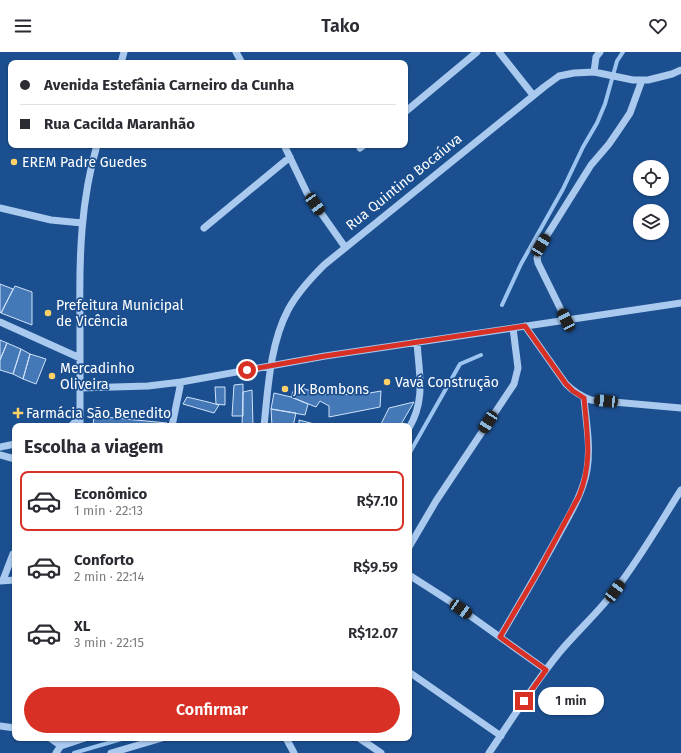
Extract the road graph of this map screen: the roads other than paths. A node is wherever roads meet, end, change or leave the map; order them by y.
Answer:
1 (478, 52) edge
2 (499, 52) edge
3 (600, 52) edge
4 (681, 70) edge
5 (594, 72) junction
6 (642, 80) junction
7 (533, 95) junction
8 (408, 110) edge
9 (96, 148) edge
10 (286, 148) edge
11 (290, 156) junction
12 (0, 208) edge
13 (82, 223) junction
14 (204, 228) dead end
15 (345, 247) junction
16 (681, 303) edge
17 (566, 320) junction
18 (0, 322) edge
19 (525, 326) junction
20 (513, 328) junction
21 (417, 342) junction
22 (80, 358) junction
23 (272, 366) junction
24 (181, 382) junction
25 (80, 388) junction
26 (584, 398) junction
27 (681, 408) edge
28 (80, 417) junction
29 (74, 423) edge
30 (80, 423) edge
31 (173, 423) edge
32 (264, 423) edge
33 (411, 423) edge
34 (12, 445) edge
35 (0, 447) edge
36 (0, 455) edge
37 (12, 458) edge
38 (681, 490) edge
39 (412, 542) edge
40 (12, 556) edge
41 (412, 577) edge
42 (2, 580) edge
43 (500, 637) junction
44 (546, 670) junction
45 (412, 674) edge
46 (0, 726) edge
47 (12, 728) edge
48 (501, 736) junction
49 (54, 741) edge
50 (64, 741) edge
51 (76, 741) edge
52 (152, 741) edge
53 (288, 741) edge
54 (363, 741) edge
55 (61, 746) junction
56 (56, 753) edge
57 (111, 753) edge
58 (294, 753) edge
59 (381, 753) edge
60 (489, 753) edge

1 - 8 street
2 - 7 street
3 - 5 street
4 - 6 street, Rua Quintino Bocaíuva
5 - 6 street, Rua Quintino Bocaíuva
5 - 7 street, Rua Quintino Bocaíuva
6 - 17 street
7 - 15 street, Rua Quintino Bocaíuva
9 - 13 street
10 - 11 street
11 - 14 street
11 - 15 street
12 - 13 street
13 - 22 street
15 - 23 street, Rua Quintino Bocaíuva
16 - 17 street
17 - 19 street
18 - 22 street
19 - 20 street
19 - 26 street
20 - 21 street
20 - 39 street
21 - 23 street
21 - 33 street
22 - 25 street
23 - 24 street
23 - 32 street, Rua Quintino Bocaíuva
24 - 25 street
24 - 31 street
25 - 28 street
26 - 27 street
26 - 43 street
28 - 29 street
28 - 30 street
34 - 35 street
36 - 37 street
38 - 44 street
40 - 42 street
41 - 43 street
43 - 44 street
44 - 48 street
45 - 48 street
46 - 47 street
48 - 60 street
49 - 55 street
50 - 55 street
51 - 55 street
52 - 57 street
53 - 58 street
54 - 59 street
55 - 56 street

